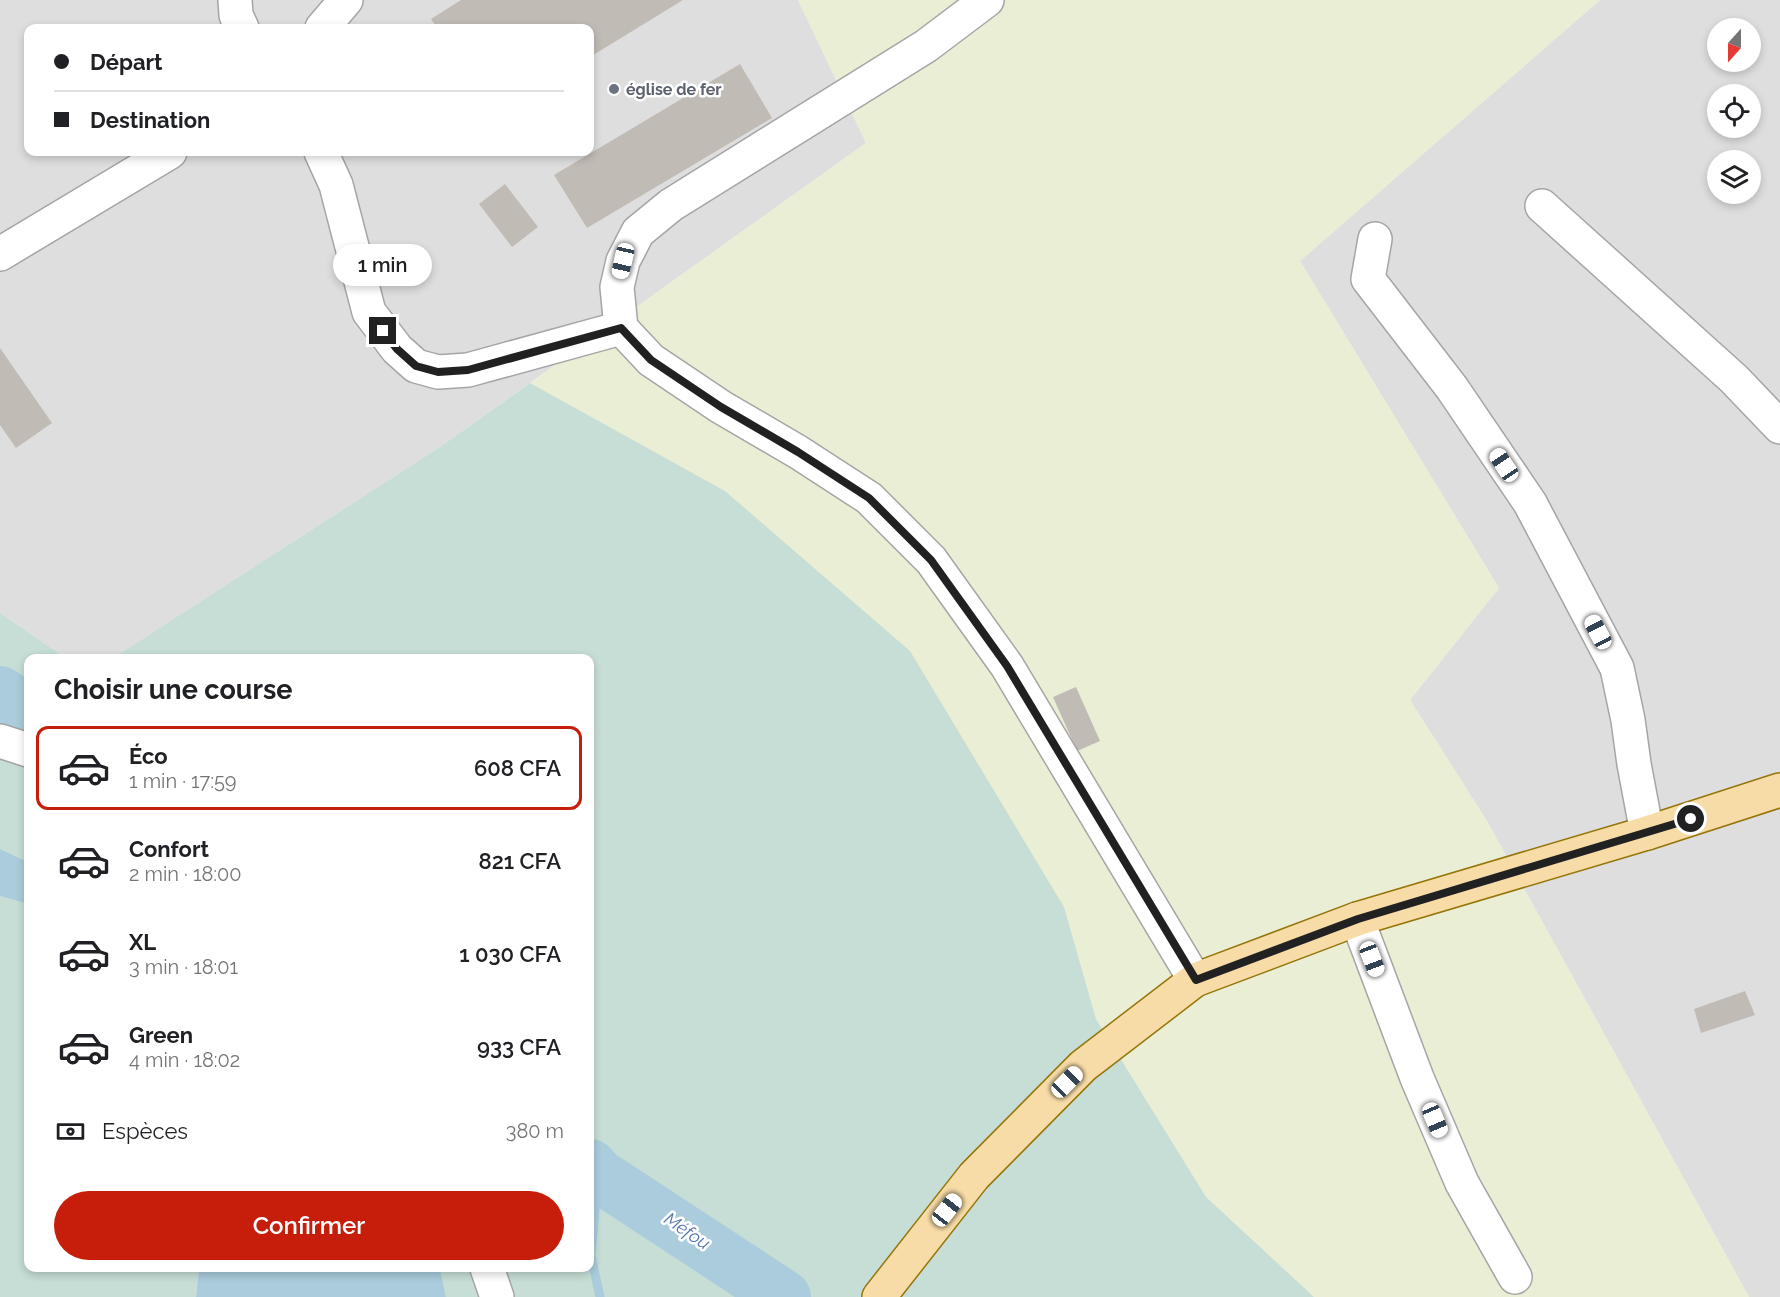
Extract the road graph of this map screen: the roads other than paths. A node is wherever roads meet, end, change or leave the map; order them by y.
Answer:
1 (235, 0) edge
2 (346, 0) edge
3 (987, 0) edge
4 (240, 24) edge
5 (325, 24) edge
6 (163, 156) edge
7 (323, 156) edge
8 (1542, 206) dead end
9 (1375, 239) dead end
10 (0, 254) edge
11 (621, 328) junction
12 (1780, 427) edge
13 (0, 741) edge
14 (24, 749) edge
15 (1780, 790) edge
16 (1647, 833) junction
17 (1358, 919) junction
18 (1196, 980) junction
19 (488, 1272) edge
20 (1515, 1277) dead end
21 (880, 1296) edge
22 (497, 1297) edge

1 - 4 street
2 - 5 street
3 - 11 street
6 - 10 street
7 - 11 street
8 - 12 street
9 - 16 street
11 - 18 street
13 - 14 street
15 - 16 main road
16 - 17 main road
17 - 18 main road
17 - 20 street
18 - 21 main road
19 - 22 street

